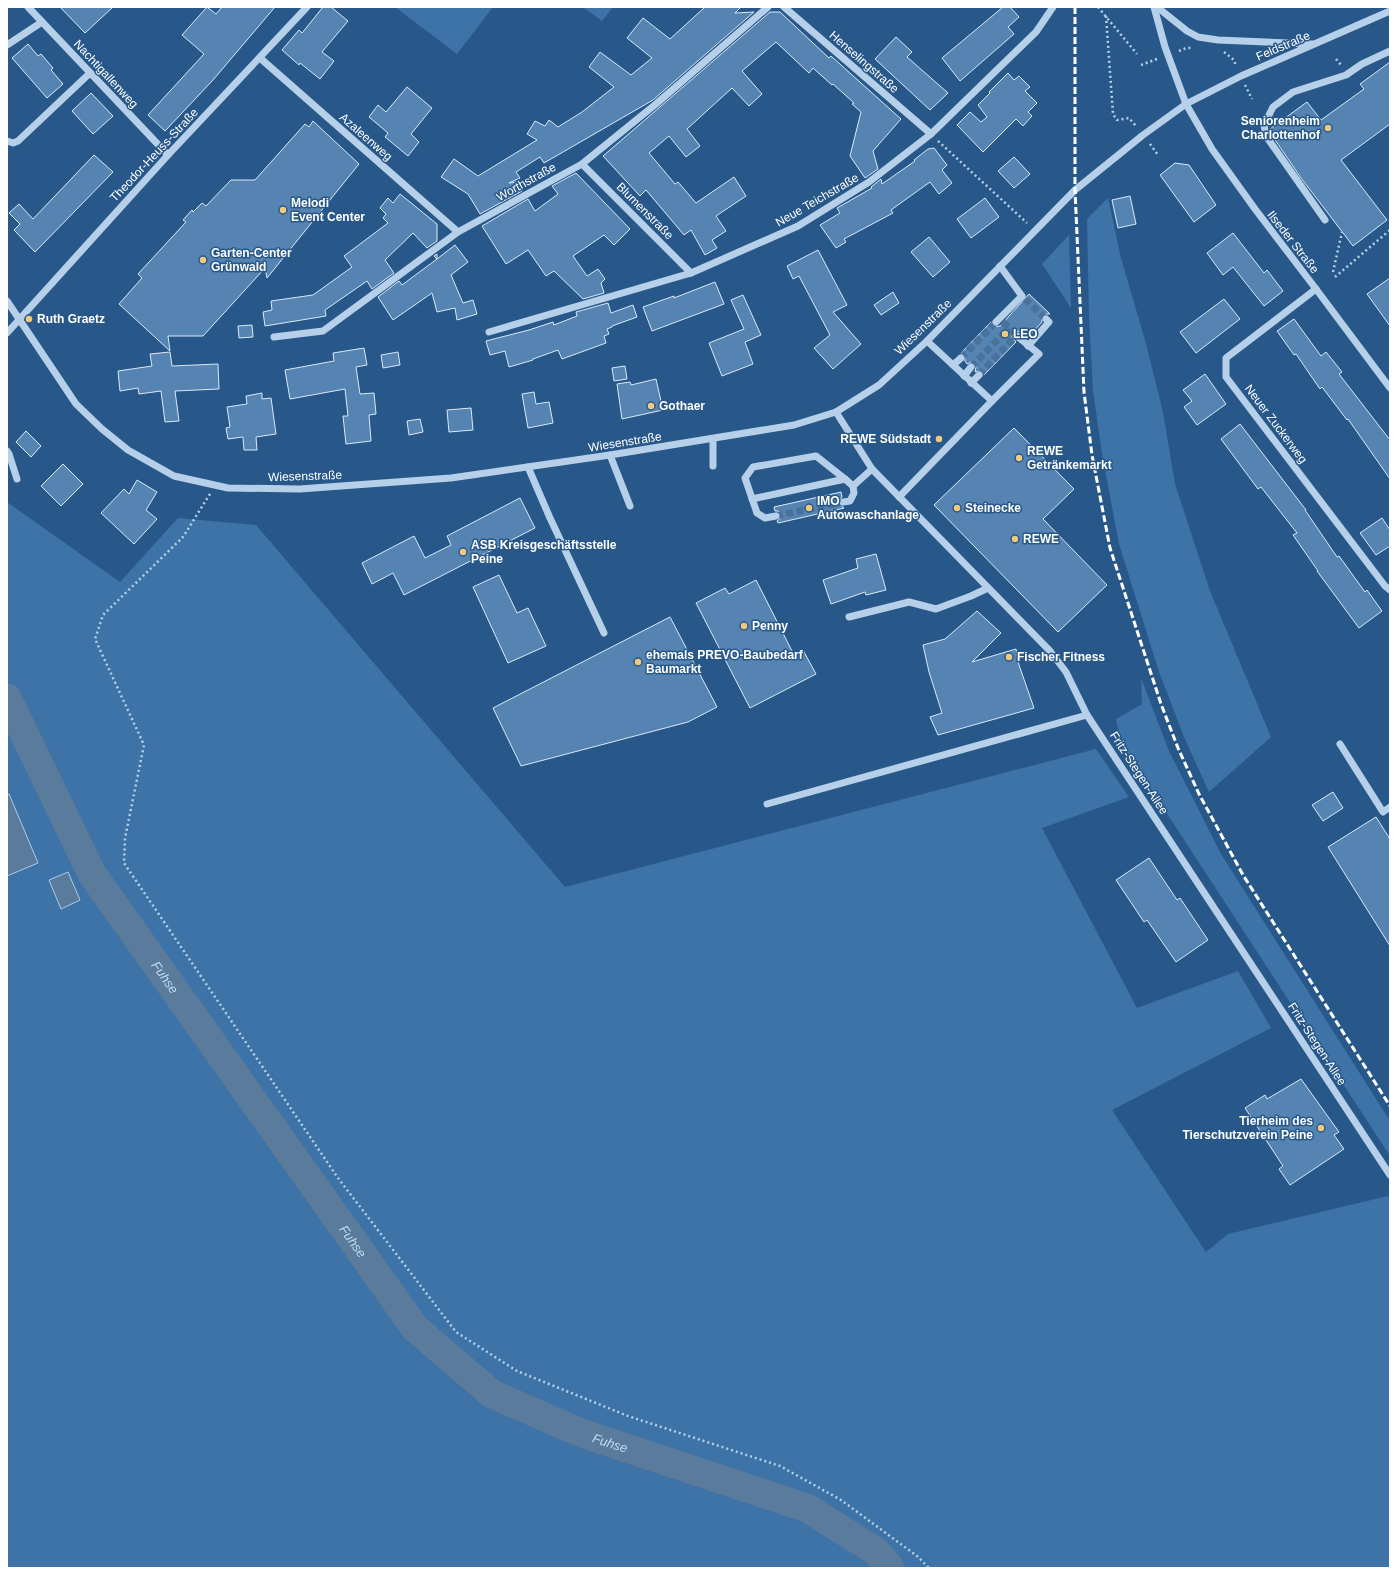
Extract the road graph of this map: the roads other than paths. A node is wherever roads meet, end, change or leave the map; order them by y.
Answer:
1 (28, 7) edge
2 (307, 7) edge
3 (768, 7) edge
4 (784, 7) edge
5 (1053, 7) edge
6 (1154, 7) edge
7 (1157, 7) edge
8 (1390, 11) edge
9 (42, 22) junction
10 (1314, 44) junction
11 (7, 45) edge
12 (1390, 51) edge
13 (260, 58) junction
14 (90, 73) junction
15 (1186, 104) junction
16 (931, 134) junction
17 (7, 141) edge
18 (168, 155) junction
19 (582, 164) junction
20 (1325, 220) dead end
21 (458, 232) junction
22 (1000, 266) junction
23 (691, 273) junction
24 (1316, 289) junction
25 (7, 301) edge
26 (1046, 319) dead end
27 (19, 320) junction
28 (1000, 321) tunnel mouth
29 (489, 332) dead end
30 (7, 333) edge
31 (1015, 336) tunnel mouth
32 (274, 337) dead end
33 (927, 341) junction
34 (1028, 346) junction
35 (961, 358) tunnel mouth
36 (953, 365) junction
37 (971, 367) tunnel mouth
38 (979, 375) tunnel mouth
39 (964, 376) junction
40 (971, 383) junction
41 (1390, 388) edge
42 (992, 401) junction
43 (836, 412) junction
44 (713, 439) junction
45 (7, 451) edge
46 (610, 455) junction
47 (528, 466) junction
48 (714, 466) dead end
49 (872, 469) junction
50 (17, 479) dead end
51 (845, 479) junction
52 (853, 486) junction
53 (899, 497) junction
54 (752, 499) junction
55 (843, 502) tunnel mouth
56 (630, 506) dead end
57 (776, 516) tunnel mouth
58 (988, 588) junction
59 (1390, 590) edge
60 (849, 617) dead end
61 (604, 633) dead end
62 (1087, 715) junction
63 (1340, 744) dead end
64 (767, 804) dead end
65 (1390, 807) edge
66 (1390, 1175) edge

1 - 9 street, Nachtigallenweg
2 - 13 street, Theodor-Heuss-Straße
3 - 19 street, Worthstraße
4 - 16 street, Henselingstraße
5 - 16 street, Neue Teichstraße
6 - 15 street, Ilseder Straße
7 - 10 street
8 - 10 street, Feldstraße
9 - 11 street
9 - 14 street, Nachtigallenweg
10 - 15 street, Feldstraße
12 - 20 street
13 - 18 street, Theodor-Heuss-Straße
13 - 21 street, Azaleenweg
14 - 17 street
14 - 18 street, Nachtigallenweg
15 - 22 street, Wiesenstraße
15 - 24 street, Ilseder Straße
16 - 23 street, Neue Teichstraße
18 - 27 street, Theodor-Heuss-Straße
19 - 21 street, Worthstraße
19 - 23 street, Blumenstraße
21 - 32 street, Worthstraße
22 - 28 street
22 - 33 street, Wiesenstraße
23 - 29 street, Neue Teichstraße
24 - 41 street, Ilseder Straße
24 - 59 street, Neuer Zuckerweg
25 - 27 street, Wiesenstraße
26 - 34 street
27 - 30 street, Theodor-Heuss-Straße
27 - 47 street, Wiesenstraße
31 - 34 street
33 - 36 street
33 - 43 street, Wiesenstraße
34 - 42 street
35 - 36 street
36 - 39 street
37 - 39 street
38 - 40 street
39 - 40 street
40 - 42 street
42 - 53 street
43 - 44 street, Wiesenstraße
43 - 49 street, Fritz-Stegen-Allee
44 - 46 street, Wiesenstraße
44 - 48 street
45 - 50 street
46 - 47 street, Wiesenstraße
46 - 56 street
47 - 61 street
49 - 52 street
49 - 53 street, Fritz-Stegen-Allee
51 - 52 street
51 - 54 street
51 - 54 street
52 - 55 street
53 - 58 street, Fritz-Stegen-Allee
54 - 57 street
58 - 60 street
58 - 62 street, Fritz-Stegen-Allee
62 - 64 street
62 - 66 street, Fritz-Stegen-Allee
63 - 65 street

